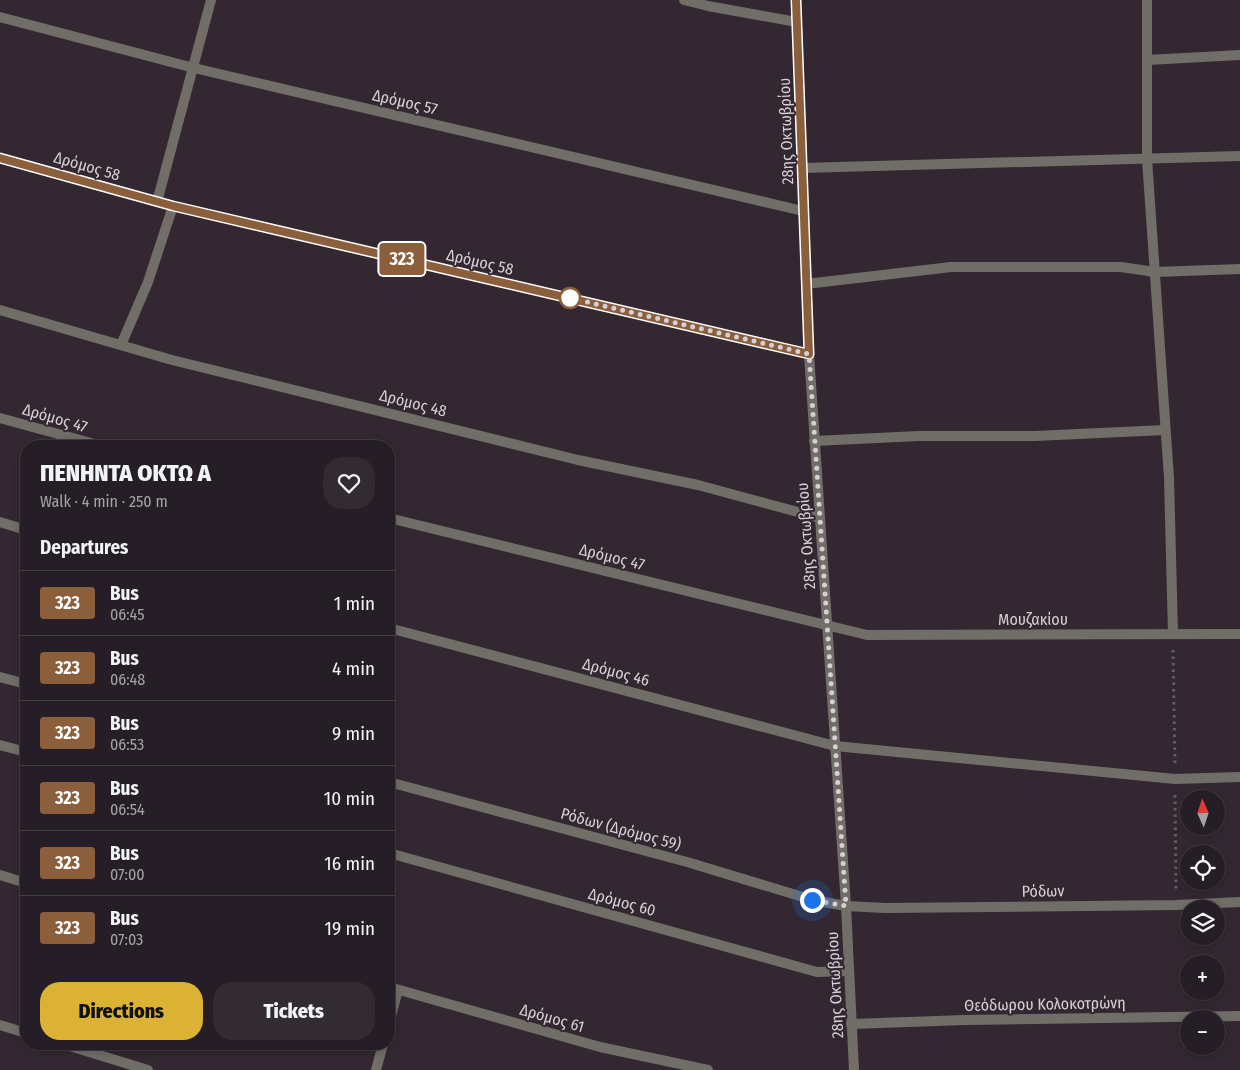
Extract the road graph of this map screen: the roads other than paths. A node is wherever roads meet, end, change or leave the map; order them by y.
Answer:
1 (211, 0) edge
2 (684, 0) edge
3 (796, 0) edge
4 (1147, 0) edge
5 (0, 16) edge
6 (797, 22) junction
7 (1240, 55) edge
8 (1147, 60) junction
9 (194, 68) junction
10 (1240, 156) edge
11 (0, 158) edge
12 (1147, 159) junction
13 (802, 168) junction
14 (157, 202) junction
15 (173, 206) junction
16 (804, 211) junction
17 (1240, 269) edge
18 (1154, 272) junction
19 (806, 284) junction
20 (0, 310) edge
21 (121, 345) junction
22 (809, 354) junction
23 (0, 418) edge
24 (1165, 430) junction
25 (80, 440) edge
26 (814, 441) junction
27 (820, 518) junction
28 (395, 519) edge
29 (0, 522) edge
30 (20, 528) edge
31 (827, 625) junction
32 (395, 630) edge
33 (1173, 634) junction
34 (1240, 634) edge
35 (0, 677) edge
36 (20, 682) edge
37 (0, 745) edge
38 (835, 746) junction
39 (20, 750) edge
40 (1240, 777) edge
41 (395, 784) edge
42 (395, 855) edge
43 (0, 875) edge
44 (20, 881) edge
45 (1240, 902) edge
46 (846, 906) junction
47 (849, 971) junction
48 (395, 989) edge
49 (1240, 1016) edge
50 (851, 1024) junction
51 (0, 1025) edge
52 (20, 1031) edge
53 (83, 1050) edge
54 (381, 1050) edge
55 (148, 1070) edge
56 (376, 1070) edge
57 (708, 1070) edge
58 (854, 1070) edge

1 - 9 street
2 - 6 street
3 - 6 street, 28ης Οκτωβρίου
4 - 8 street
5 - 9 street, Δρόμος 57
6 - 13 street, 28ης Οκτωβρίου
7 - 8 street
8 - 12 street
9 - 14 street
9 - 16 street, Δρόμος 57
10 - 12 street
11 - 14 street, Δρόμος 58
12 - 13 street
12 - 18 street
13 - 16 street, 28ης Οκτωβρίου
14 - 15 street, Δρόμος 58
15 - 21 street
15 - 22 street, Δρόμος 58
16 - 19 street, 28ης Οκτωβρίου
17 - 18 street
18 - 19 street
18 - 24 street
19 - 22 street, 28ης Οκτωβρίου
20 - 21 street, Δρόμος 48
21 - 27 street, Δρόμος 48
22 - 26 street, 28ης Οκτωβρίου
23 - 25 street, Δρόμος 47
24 - 26 street
24 - 33 street
26 - 27 street, 28ης Οκτωβρίου
27 - 31 street, 28ης Οκτωβρίου
28 - 31 street, Δρόμος 47
29 - 30 street
31 - 33 street, Μουζακίου
31 - 38 street, 28ης Οκτωβρίου
32 - 38 street, Δρόμος 46
33 - 34 street, Μουζακίου
35 - 36 street
37 - 39 street
38 - 40 street, Δρόμος 46
38 - 46 street, 28ης Οκτωβρίου
41 - 46 street, Ρόδων (Δρόμος 59)
42 - 47 street, Δρόμος 60
43 - 44 street
45 - 46 street, Ρόδων
46 - 47 street, 28ης Οκτωβρίου
47 - 50 street, 28ης Οκτωβρίου
48 - 57 street, Δρόμος 61
49 - 50 street, Θεόδωρου Κολοκοτρώνη
50 - 58 street, 28ης Οκτωβρίου
51 - 52 street
53 - 55 street
54 - 56 street

